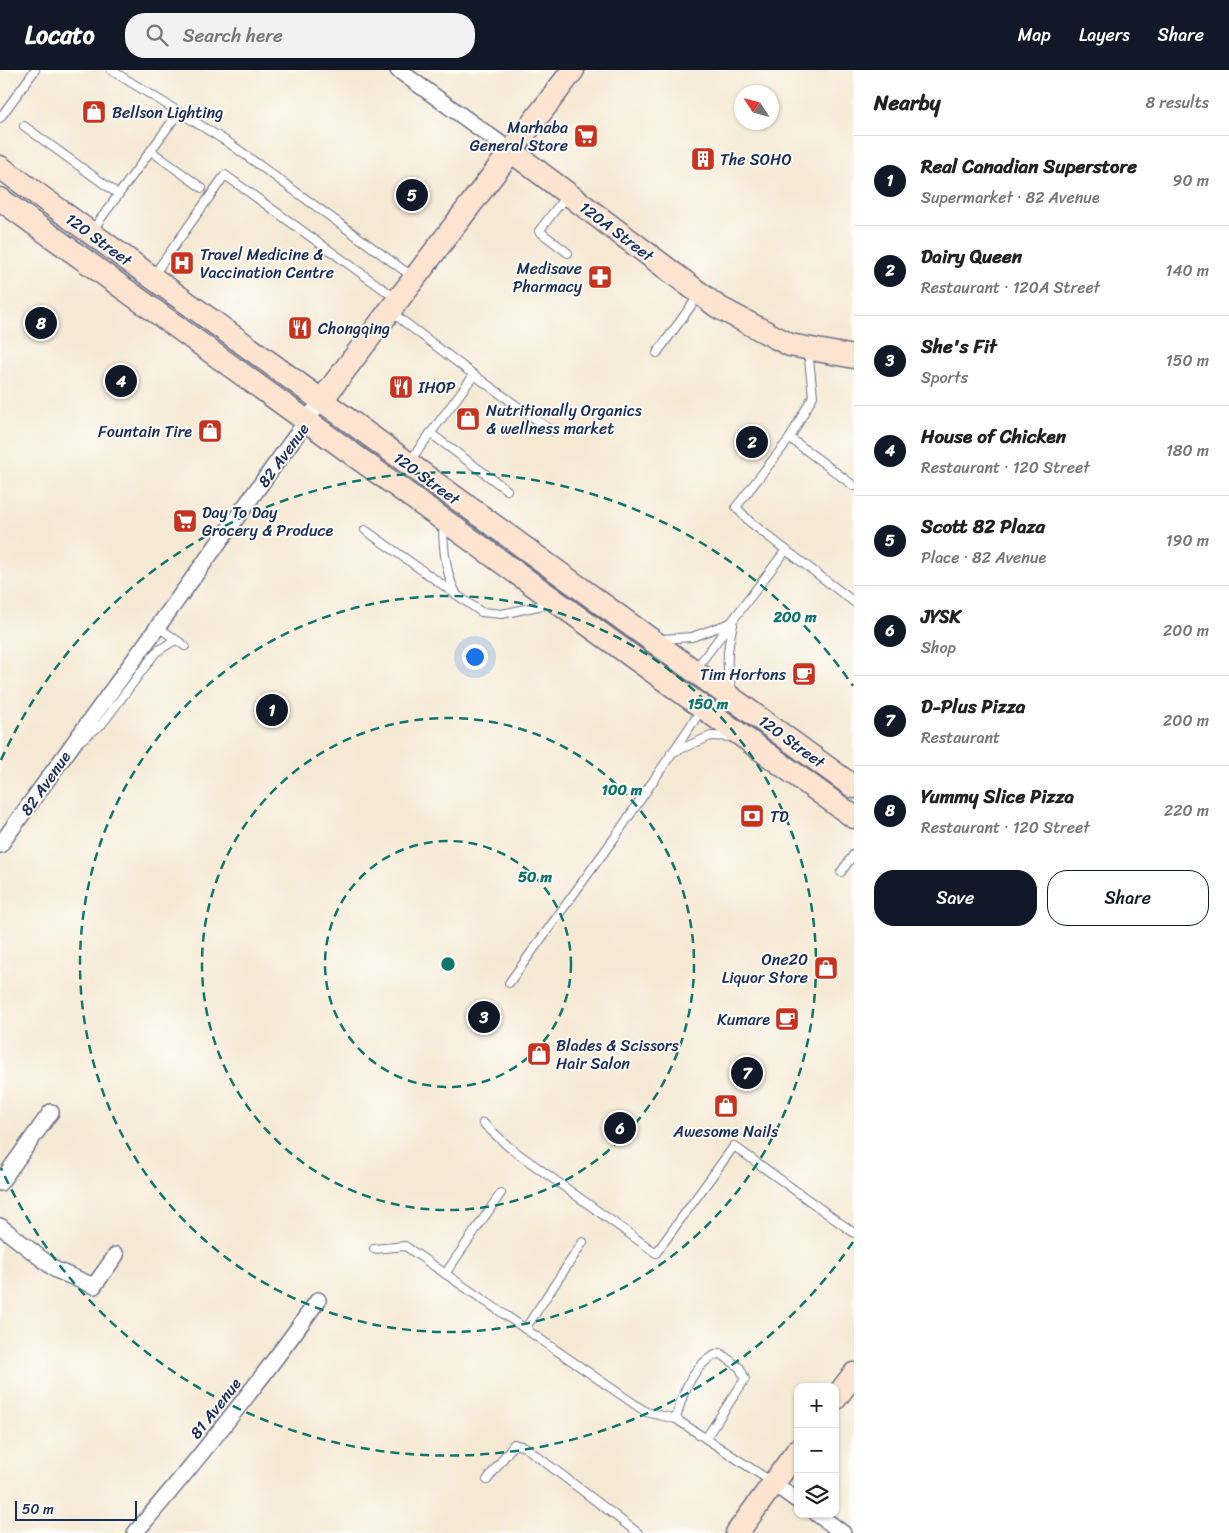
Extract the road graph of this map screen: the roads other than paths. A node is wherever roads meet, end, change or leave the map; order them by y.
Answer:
1 (35, 70) edge
2 (111, 70) edge
3 (398, 70) edge
4 (573, 70) edge
5 (179, 112) junction
6 (0, 118) edge
7 (24, 126) dead end
8 (150, 151) junction
9 (511, 151) junction
10 (0, 167) edge
11 (0, 179) edge
12 (27, 188) junction
13 (202, 188) dead end
14 (118, 194) junction
15 (568, 194) junction
16 (0, 198) edge
17 (90, 233) junction
18 (568, 253) dead end
19 (152, 277) junction
20 (414, 278) junction
21 (700, 294) junction
22 (394, 305) junction
23 (808, 348) junction
24 (657, 353) dead end
25 (854, 357) edge
26 (474, 375) junction
27 (321, 401) junction
28 (307, 422) junction
29 (552, 431) dead end
30 (430, 433) junction
31 (790, 438) junction
32 (408, 464) junction
33 (854, 486) edge
34 (507, 490) dead end
35 (442, 520) junction
36 (365, 530) dead end
37 (786, 550) junction
38 (458, 596) junction
39 (556, 602) junction
40 (854, 602) edge
41 (734, 621) junction
42 (158, 628) junction
43 (648, 638) junction
44 (175, 640) junction
45 (185, 646) dead end
46 (639, 661) junction
47 (694, 670) junction
48 (737, 701) junction
49 (703, 708) junction
50 (758, 716) junction
51 (748, 741) junction
52 (68, 750) junction
53 (671, 753) junction
54 (854, 787) edge
55 (854, 817) edge
56 (0, 845) edge
57 (854, 854) edge
58 (841, 872) dead end
59 (509, 983) dead end
60 (51, 1112) dead end
61 (483, 1123) dead end
62 (0, 1183) edge
63 (501, 1193) dead end
64 (0, 1226) edge
65 (854, 1233) edge
66 (583, 1242) dead end
67 (374, 1249) dead end
68 (116, 1254) dead end
69 (445, 1274) junction
70 (318, 1300) dead end
71 (525, 1329) junction
72 (854, 1374) edge
73 (839, 1394) edge
74 (676, 1419) junction
75 (706, 1438) junction
76 (794, 1455) edge
77 (486, 1480) dead end
78 (773, 1483) junction
79 (794, 1497) edge
80 (822, 1518) edge
81 (135, 1533) edge
82 (638, 1533) edge
83 (737, 1533) edge
84 (843, 1533) edge

1 - 6 lane
2 - 5 lane
3 - 9 street, 120A Street
4 - 9 main road, 82 Avenue
5 - 8 lane
5 - 20 lane
7 - 14 lane
8 - 13 lane
8 - 14 lane
9 - 15 main road, 120A Street
9 - 20 main road, 82 Avenue
10 - 12 main road, 120 Street
11 - 12 main road
12 - 17 main road, 120 Street
14 - 17 lane
15 - 18 lane
15 - 21 main road, 120A Street
16 - 28 main road, 120 Street
17 - 19 main road, 120 Street
19 - 22 lane
19 - 27 main road, 120 Street
20 - 22 main road, 82 Avenue
21 - 23 main road, 120A Street
21 - 24 lane
22 - 26 lane
22 - 27 main road, 82 Avenue
23 - 25 main road, 120A Street
23 - 31 lane
26 - 29 lane
26 - 30 lane
27 - 28 street, 82 Avenue
27 - 32 main road, 120 Street
28 - 35 main road, 120 Street
28 - 42 street, 82 Avenue
30 - 32 lane
30 - 34 lane
31 - 33 lane
31 - 37 lane
32 - 43 main road, 120 Street
35 - 38 lane
35 - 39 main road, 120 Street
36 - 38 lane
37 - 40 lane
37 - 41 lane
38 - 39 lane
39 - 46 main road, 120 Street
41 - 43 lane
41 - 47 lane
41 - 48 lane
42 - 44 lane
42 - 52 street, 82 Avenue
43 - 47 main road, 120 Street
44 - 45 lane
44 - 52 lane
46 - 47 main road
46 - 49 main road, 120 Street
47 - 48 main road, 120 Street
48 - 50 main road, 120 Street
49 - 50 main road
49 - 51 main road, 120 Street
49 - 53 lane
50 - 54 main road, 120 Street
51 - 53 lane
51 - 55 main road, 120 Street
52 - 56 street, 82 Avenue
53 - 59 lane
57 - 58 lane
60 - 62 street
61 - 65 lane
63 - 69 lane
64 - 68 street
66 - 71 lane
67 - 69 lane
69 - 71 lane
70 - 81 street, 81 Avenue
71 - 74 lane
72 - 73 main road
74 - 75 lane
74 - 75 lane
75 - 78 lane
76 - 78 main road
77 - 82 lane
78 - 79 street
78 - 83 main road
80 - 84 street

